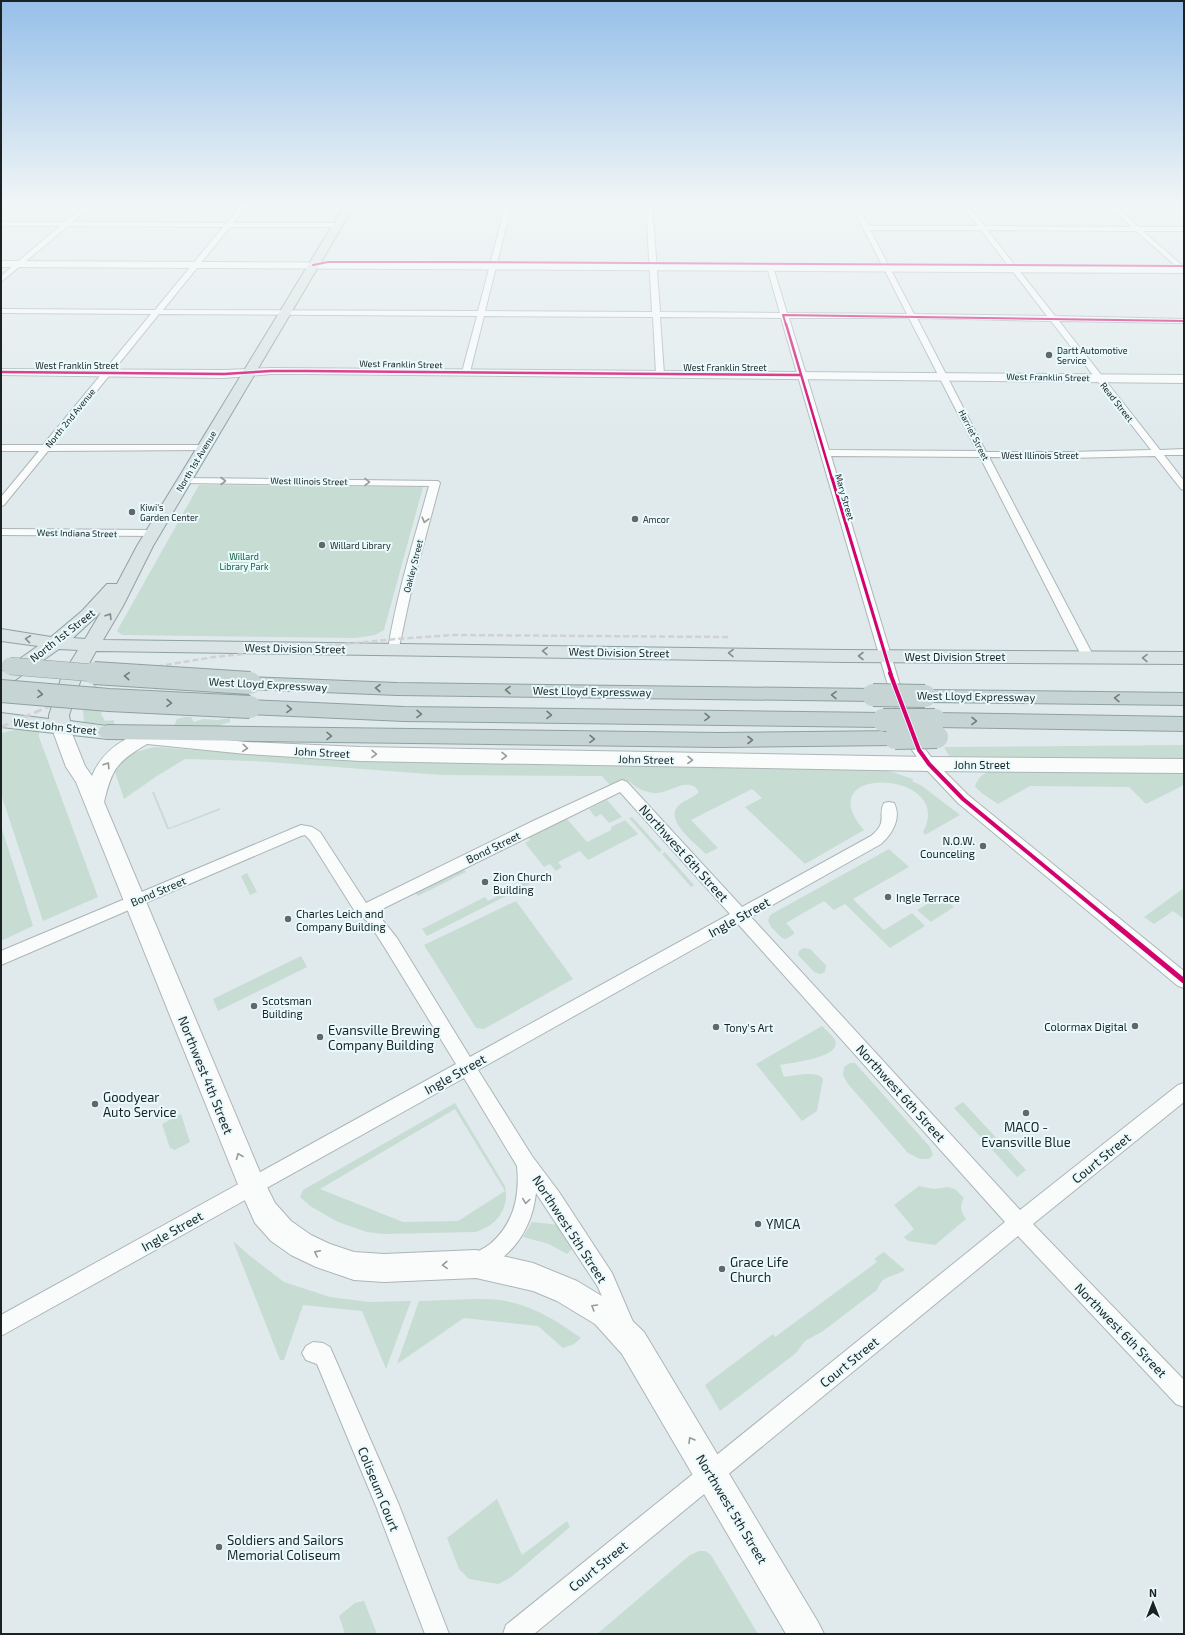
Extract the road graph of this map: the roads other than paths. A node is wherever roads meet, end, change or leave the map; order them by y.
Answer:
1 (184, 279) edge
2 (304, 279) edge
3 (490, 279) edge
4 (655, 279) edge
5 (773, 279) edge
6 (893, 279) edge
7 (1023, 279) edge
8 (1, 311) edge
9 (157, 312) junction
10 (285, 312) junction
11 (482, 313) junction
12 (656, 314) junction
13 (784, 315) junction
14 (912, 316) junction
15 (1052, 318) junction
16 (1184, 321) edge
17 (1, 372) edge
18 (250, 372) junction
19 (466, 372) junction
20 (107, 373) junction
21 (660, 374) junction
22 (801, 375) junction
23 (943, 376) junction
24 (1099, 378) junction
25 (1184, 379) edge
26 (1, 448) edge
27 (46, 448) junction
28 (204, 448) junction
29 (1184, 452) edge
30 (825, 453) junction
31 (1158, 453) junction
32 (984, 454) junction
33 (184, 481) junction
34 (435, 483) joint
35 (1184, 487) edge
36 (1, 503) edge
37 (1, 532) edge
38 (149, 540) junction
39 (1, 635) edge
40 (54, 643) junction
41 (90, 645) junction
42 (394, 650) junction
43 (884, 656) junction
44 (1088, 657) junction
45 (1184, 658) edge
46 (3, 668) edge
47 (1, 691) edge
48 (1184, 699) edge
49 (1, 720) edge
50 (1184, 724) edge
51 (60, 726) junction
52 (936, 728) junction
53 (108, 732) junction
54 (142, 738) junction
55 (928, 764) junction
56 (1184, 766) edge
57 (622, 785) joint
58 (94, 802) junction
59 (889, 807) dead end
60 (315, 836) joint
61 (135, 901) junction
62 (364, 910) junction
63 (741, 916) junction
64 (1, 958) edge
65 (1184, 981) edge
66 (467, 1068) junction
67 (1184, 1091) edge
68 (525, 1162) junction
69 (252, 1187) junction
70 (1019, 1223) junction
71 (476, 1264) junction
72 (1, 1326) edge
73 (633, 1343) junction
74 (313, 1353) dead end
75 (1184, 1396) edge
76 (710, 1474) junction
77 (437, 1634) edge
78 (515, 1634) edge
79 (806, 1634) edge

1 - 9 street, North 2nd Avenue
2 - 10 main road, North 1st Avenue
3 - 11 street
4 - 12 street
5 - 13 street, Mary Street
6 - 14 street, Harriet Street
7 - 15 street, Read Street
8 - 9 street
9 - 10 street
9 - 20 street, North 2nd Avenue
10 - 11 street
10 - 18 main road, North 1st Avenue
11 - 12 street
11 - 19 street
12 - 13 street
12 - 21 street
13 - 14 street
13 - 22 street, Mary Street
14 - 15 street
14 - 23 street, Harriet Street
15 - 16 street
15 - 24 street, Read Street
17 - 20 main road, West Franklin Street
18 - 19 main road, West Franklin Street
18 - 20 main road, West Franklin Street
18 - 28 main road, North 1st Avenue
19 - 21 main road, West Franklin Street
20 - 27 street, North 2nd Avenue
21 - 22 main road, West Franklin Street
22 - 23 main road, West Franklin Street
22 - 30 street, Mary Street
23 - 24 main road, West Franklin Street
23 - 32 street, Harriet Street
24 - 25 main road, West Franklin Street
24 - 31 street, Read Street
26 - 27 street
27 - 28 street
27 - 36 street, North 2nd Avenue
28 - 33 main road, North 1st Avenue
29 - 31 street, West Illinois Street
30 - 32 street, West Illinois Street
30 - 43 street, Mary Street
31 - 32 street, West Illinois Street
31 - 35 street, Read Street
32 - 44 street, Harriet Street
33 -> 34 street, West Illinois Street
33 - 38 main road, North 1st Avenue
34 -> 42 street, Oakley Street
37 - 38 street, West Indiana Street
38 - 40 main road, North 1st Street
41 -> 38 main road, North 1st Avenue
40 -> 39 main road, West Division Street
40 - 41 main road, West Division Street
40 - 46 main road, North 1st Street
41 - 42 main road, West Division Street
41 - 51 main road, North 1st Avenue
43 -> 42 main road, West Division Street
43 - 44 main road, West Division Street
43 - 55 street, Mary Street
45 -> 44 main road, West Division Street
48 -> 46 highway, West Lloyd Expressway, bridge
47 -> 52 highway, bridge
49 - 51 main road, West John Street
52 -> 50 highway
51 - 53 main road, West John Street
51 - 58 main road, Northwest 4th Street
53 -> 52 highway, bridge
53 - 54 main road, John Street
54 -> 55 main road, John Street
58 -> 54 main road
55 - 56 main road, John Street
55 - 65 street, Mary Street
57 - 62 street, Bond Street
57 - 63 street, Northwest 6th Street
58 - 61 main road, Northwest 4th Street
59 - 63 street, Ingle Street
60 - 61 street, Bond Street
60 - 62 street, Northwest 5th Street
61 - 64 street, Bond Street
69 -> 61 main road, Northwest 4th Street
62 - 66 street, Northwest 5th Street
63 - 66 street, Ingle Street
63 - 70 street, Northwest 6th Street
66 - 68 street, Northwest 5th Street
66 - 69 street, Ingle Street
67 - 70 street, Court Street
68 -> 71 street, Northwest 4th Street
68 - 73 street, Northwest 5th Street
71 -> 69 main road, Northwest 4th Street
69 - 72 street, Ingle Street
70 - 75 street, Northwest 6th Street
70 - 76 street, Court Street
73 -> 71 main road, Northwest 4th Street
76 -> 73 main road, Northwest 5th Street
74 - 77 street, Coliseum Court
76 - 78 street, Court Street
76 - 79 main road, Northwest 5th Street

